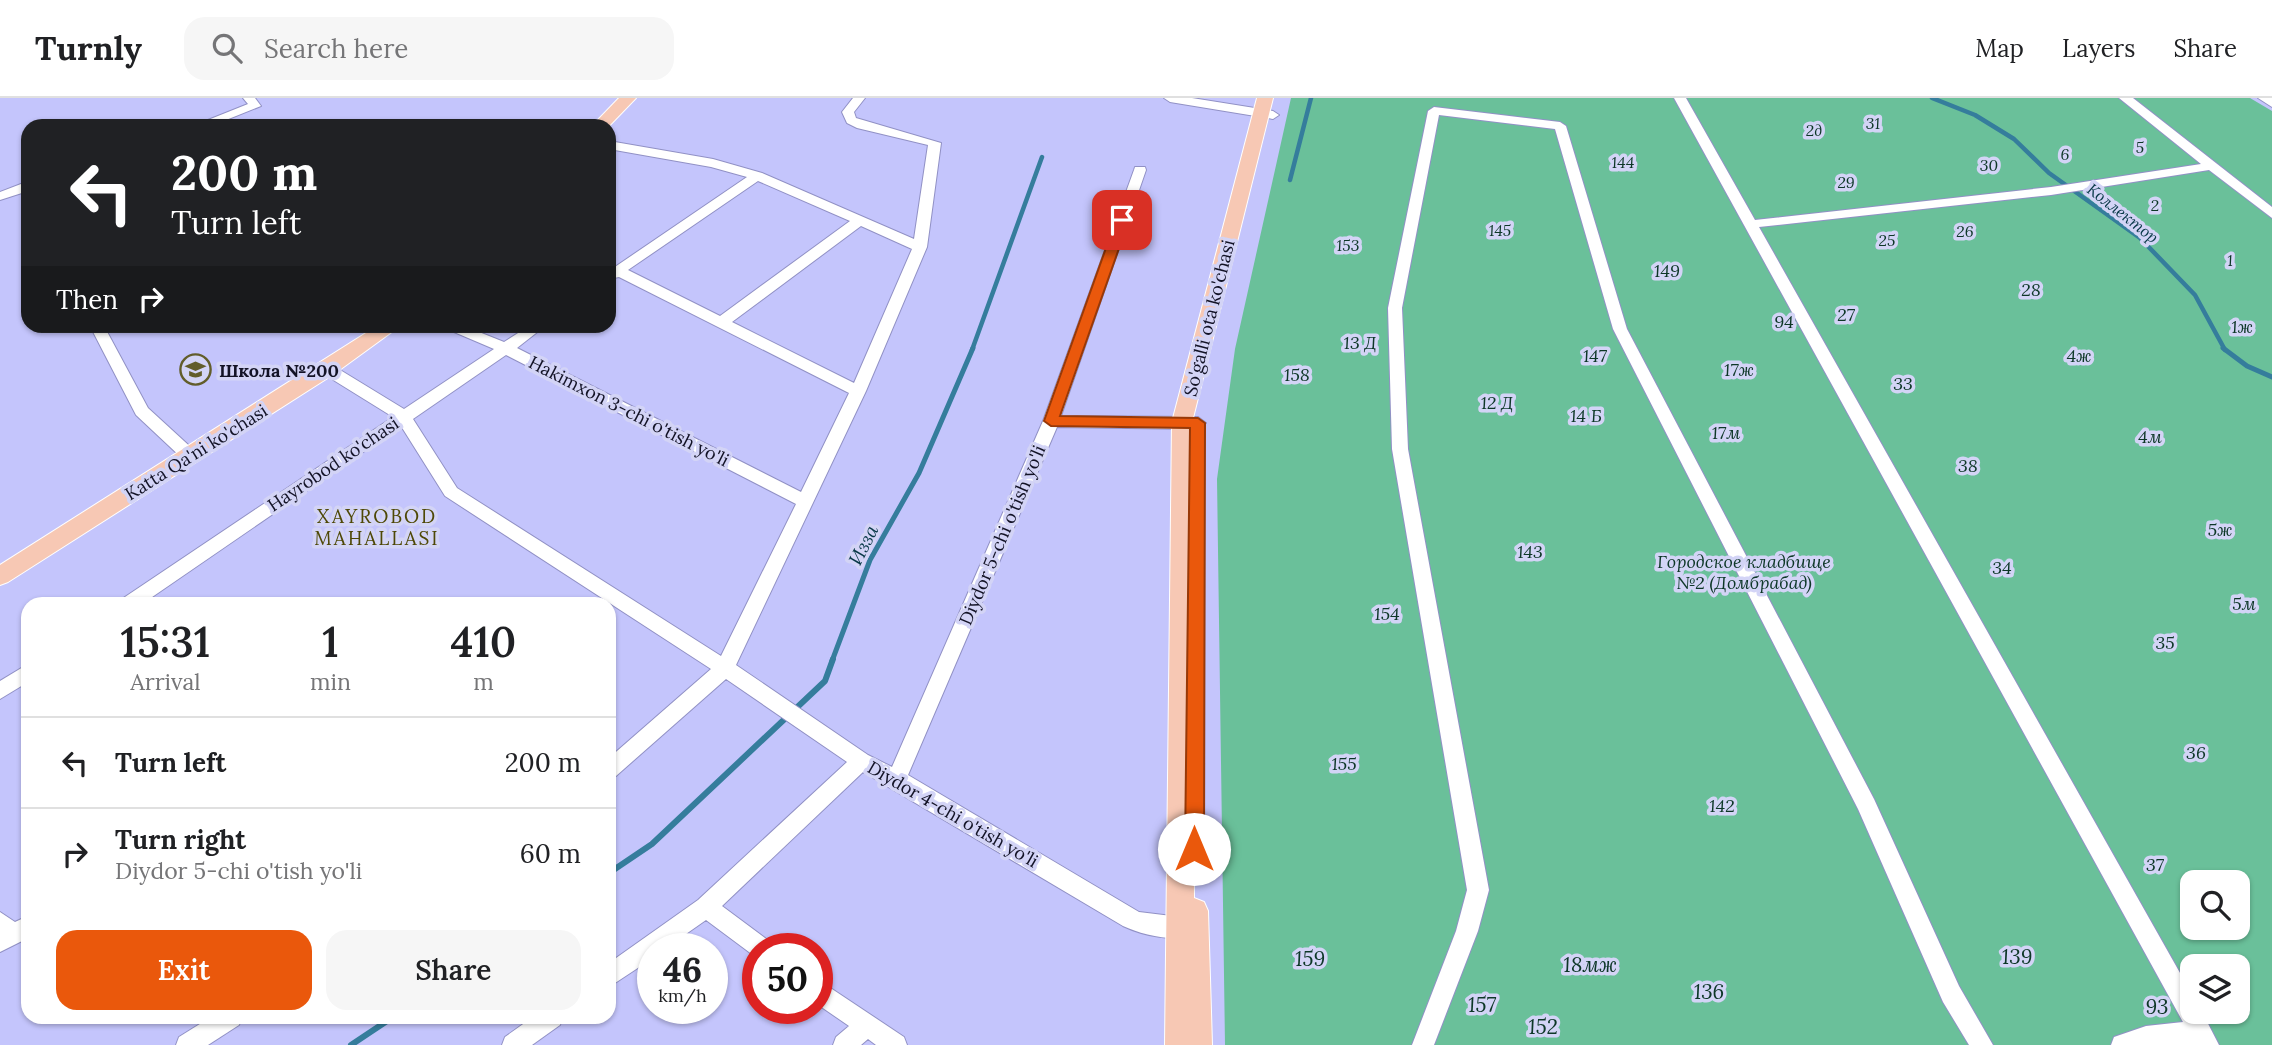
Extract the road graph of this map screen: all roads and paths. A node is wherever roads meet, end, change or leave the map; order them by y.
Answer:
1 (250, 98) edge
2 (628, 98) edge
3 (859, 98) edge
4 (1170, 98) edge
5 (1680, 98) edge
6 (2125, 98) edge
7 (2264, 98) edge
8 (2272, 103) edge
9 (1269, 106) edge
10 (219, 119) edge
11 (607, 119) edge
12 (616, 146) edge
13 (2212, 166) junction
14 (1140, 170) dead end
15 (757, 176) junction
16 (21, 190) edge
17 (0, 196) edge
18 (2272, 214) edge
19 (859, 221) junction
20 (1751, 224) junction
21 (920, 247) junction
22 (616, 272) edge
23 (616, 275) edge
24 (721, 323) junction
25 (101, 333) edge
26 (380, 333) edge
27 (469, 333) edge
28 (528, 333) edge
29 (505, 348) junction
30 (327, 369) junction
31 (858, 391) junction
32 (403, 416) junction
33 (1051, 421) junction
34 (1190, 422) junction
35 (190, 456) junction
36 (806, 501) junction
37 (0, 576) edge
38 (611, 594) junction
39 (138, 597) edge
40 (606, 597) edge
41 (616, 597) edge
42 (616, 597) edge
43 (725, 668) junction
44 (21, 677) edge
45 (0, 691) edge
46 (861, 761) junction
47 (616, 764) edge
48 (897, 779) junction
49 (706, 907) junction
50 (1187, 928) junction
51 (742, 934) edge
52 (616, 971) edge
53 (833, 1002) edge
54 (221, 1024) edge
55 (542, 1024) edge
56 (865, 1026) junction
57 (2204, 1038) edge
58 (187, 1045) edge
59 (513, 1045) edge
60 (844, 1045) edge
61 (896, 1045) edge
62 (1180, 1045) edge
63 (1197, 1045) edge
64 (1423, 1045) edge
65 (1982, 1045) edge
66 (2122, 1045) edge

1 - 10 street
2 - 11 main road
3 - 21 street
4 - 9 street
5 - 20 street
6 - 13 street
7 - 8 street
9 - 34 main road, So'galli ota ko'chasi
12 - 15 street
13 - 18 street
13 - 20 street
14 - 33 street, Diydor 5-chi o'tish yo'li
15 - 19 street
15 - 22 street
16 - 17 street
19 - 21 street
19 - 24 street
20 - 57 street
21 - 31 street
23 - 24 street
24 - 31 street
25 - 35 street
26 - 30 main road, Katta Qa'ni ko'chasi
27 - 29 street, Hakimxon 3-chi o'tish yo'li
28 - 29 street, Hayrobod ko'chasi
29 - 32 street, Hayrobod ko'chasi
29 - 36 street, Hakimxon 3-chi o'tish yo'li
30 - 32 street
30 - 35 main road, Katta Qa'ni ko'chasi
31 - 36 street
32 - 38 street, Diydor 4-chi o'tish yo'li
32 - 39 street, Hayrobod ko'chasi
33 - 34 street
33 - 48 street, Diydor 5-chi o'tish yo'li
34 - 50 main road, So'galli ota ko'chasi
35 - 37 main road, Katta Qa'ni ko'chasi
36 - 43 street
38 - 40 street
38 - 42 street, Diydor 4-chi o'tish yo'li
41 - 43 street, Diydor 4-chi o'tish yo'li
43 - 46 street, Diydor 4-chi o'tish yo'li
43 - 47 street
44 - 45 street
46 - 48 street, Diydor 4-chi o'tish yo'li
46 - 49 street
48 - 50 street, Diydor 4-chi o'tish yo'li
49 - 51 street
49 - 52 street
50 - 62 main road, So'galli ota ko'chasi
50 - 63 main road, So'galli ota ko'chasi
53 - 56 street
54 - 58 street
55 - 59 street
56 - 60 street
56 - 61 street
57 - 66 street
64 - 65 street

